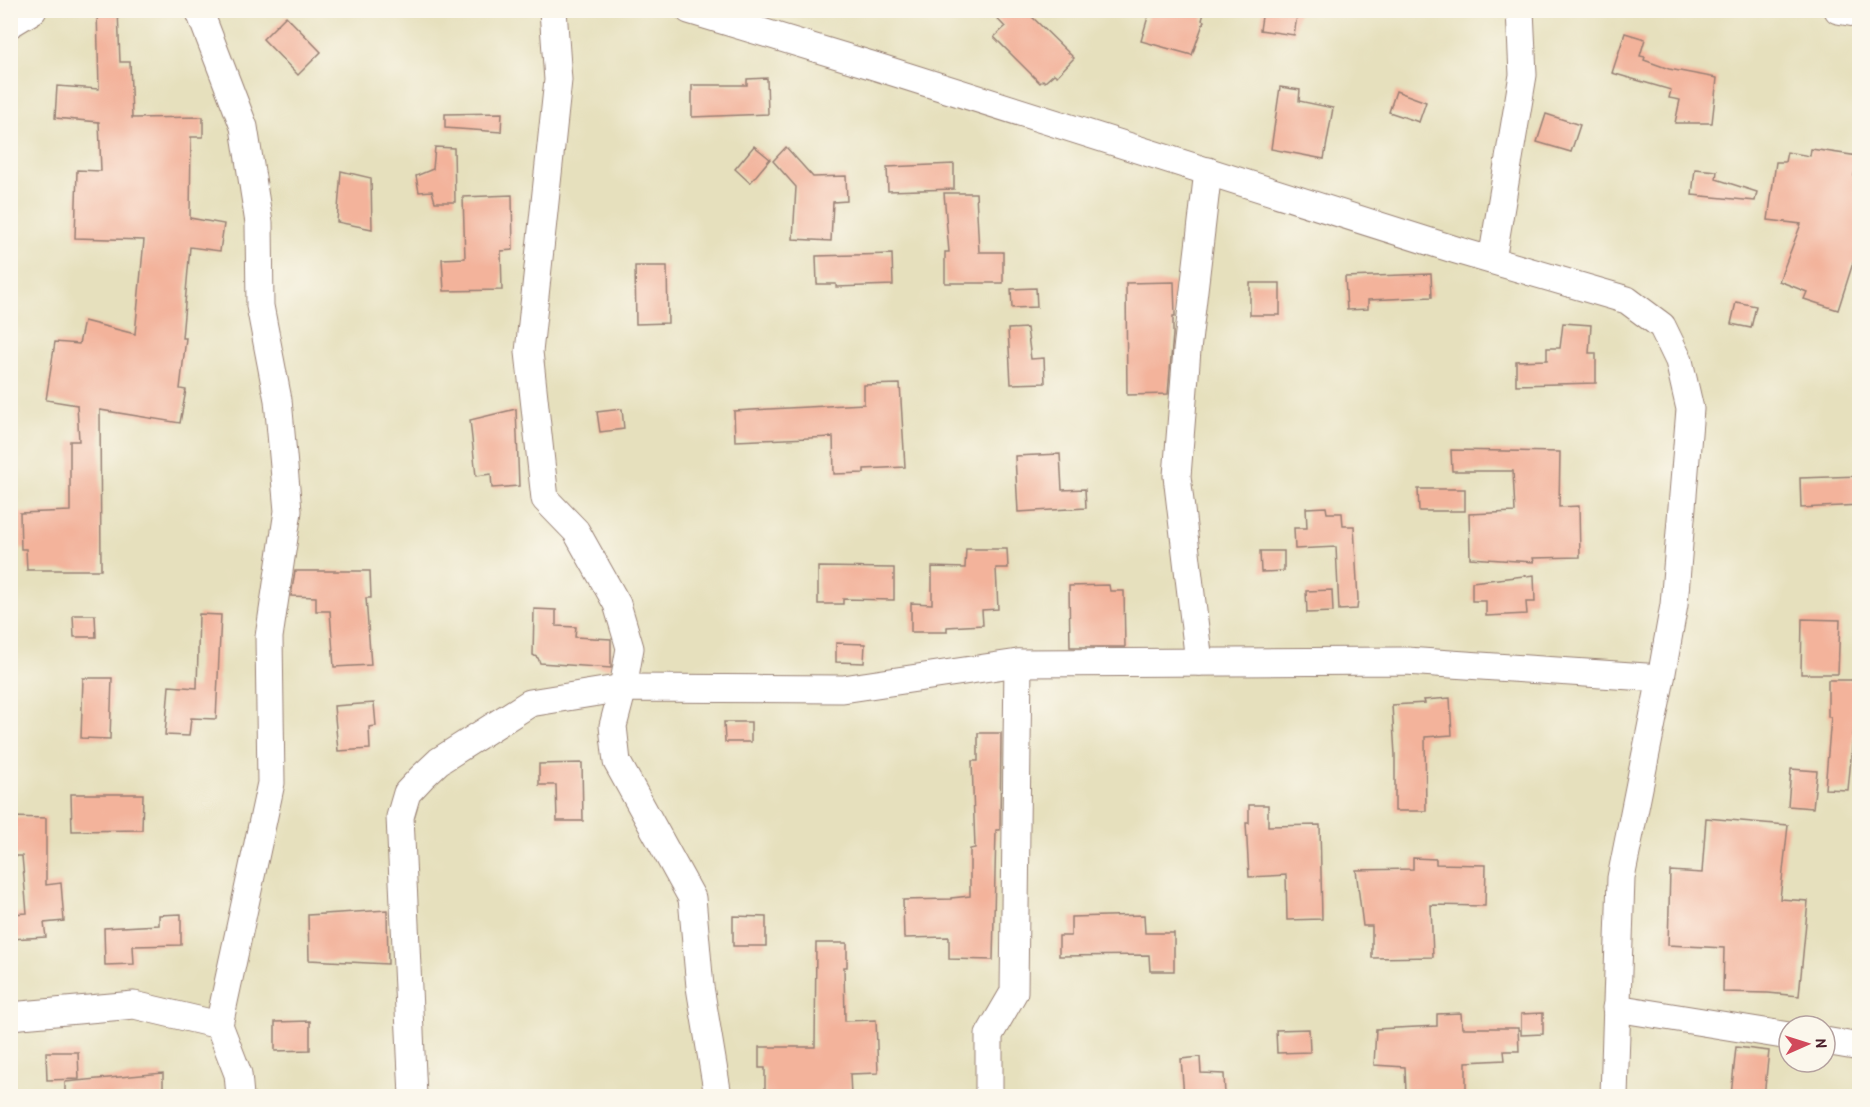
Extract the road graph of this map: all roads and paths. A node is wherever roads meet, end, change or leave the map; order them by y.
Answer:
1 (33, 10) edge
2 (198, 10) edge
3 (553, 10) edge
4 (689, 10) edge
5 (1520, 10) edge
6 (1838, 10) edge
7 (1860, 14) edge
8 (10, 24) edge
9 (1208, 171) junction
10 (1492, 260) junction
11 (1199, 662) junction
12 (1018, 663) junction
13 (1661, 678) junction
14 (623, 688) junction
15 (1616, 1008) junction
16 (10, 1016) edge
17 (219, 1025) junction
18 (1777, 1034) edge
19 (1837, 1043) edge
20 (1860, 1047) edge
21 (240, 1096) edge
22 (413, 1096) edge
23 (718, 1096) edge
24 (989, 1096) edge
25 (1614, 1096) edge

1 - 8 street
2 - 17 street
3 - 14 street
4 - 9 street
5 - 10 street
6 - 7 street
9 - 10 street
9 - 11 street
10 - 13 street
11 - 12 street
11 - 13 street
12 - 14 street
12 - 24 street
13 - 15 street
14 - 22 street
14 - 23 street
15 - 18 street
15 - 25 street
16 - 17 street
17 - 21 street
19 - 20 street

